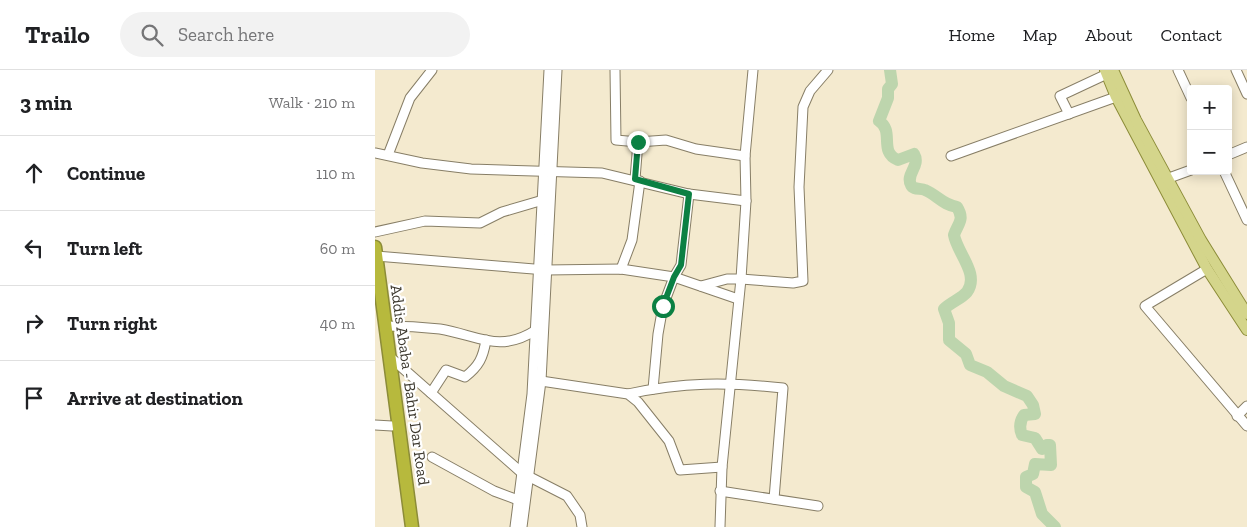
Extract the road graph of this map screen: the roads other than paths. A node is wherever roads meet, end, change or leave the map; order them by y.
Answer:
1 (431, 70) edge
2 (549, 70) edge
3 (557, 70) edge
4 (615, 70) edge
5 (753, 70) edge
6 (829, 70) edge
7 (1178, 70) edge
8 (1236, 70) edge
9 (1108, 71) edge
10 (1187, 89) edge
11 (1247, 94) edge
12 (1116, 97) junction
13 (1069, 114) junction
14 (638, 142) junction
15 (1247, 147) edge
16 (375, 153) edge
17 (1232, 153) edge
18 (388, 155) junction
19 (745, 156) junction
20 (951, 156) dead end
21 (1187, 171) edge
22 (548, 172) junction
23 (1226, 175) edge
24 (1169, 178) junction
25 (637, 180) junction
26 (689, 194) junction
27 (543, 200) junction
28 (746, 201) junction
29 (1177, 203) junction
30 (1247, 220) edge
31 (375, 232) edge
32 (376, 252) edge
33 (621, 269) junction
34 (1207, 269) junction
35 (542, 270) junction
36 (674, 277) junction
37 (741, 279) junction
38 (701, 286) junction
39 (1242, 298) edge
40 (739, 299) junction
41 (375, 305) edge
42 (1247, 314) edge
43 (385, 326) junction
44 (536, 330) junction
45 (1247, 330) edge
46 (486, 340) junction
47 (390, 357) junction
48 (541, 381) junction
49 (730, 382) junction
50 (653, 389) junction
51 (431, 393) junction
52 (628, 394) junction
53 (1247, 406) edge
54 (1237, 416) junction
55 (375, 425) edge
56 (392, 426) junction
57 (1247, 426) edge
58 (432, 458) dead end
59 (722, 467) junction
60 (525, 475) junction
61 (720, 491) junction
62 (774, 499) junction
63 (518, 500) junction
64 (818, 506) dead end
65 (405, 527) edge
66 (412, 527) edge
67 (515, 527) edge
68 (521, 527) edge
69 (582, 527) edge
70 (720, 527) edge

1 - 18 street
2 - 22 street
3 - 22 street
4 - 14 street
5 - 19 street
6 - 37 street
7 - 10 street
8 - 11 street
9 - 12 main road
9 - 13 street
9 - 24 main road
12 - 13 street
12 - 29 main road
13 - 20 street
14 - 19 street
14 - 25 street
15 - 17 street
16 - 18 street
18 - 22 street
19 - 28 street
21 - 24 street
22 - 25 street
22 - 27 street
22 - 35 street
23 - 30 street
24 - 29 main road
25 - 26 street
25 - 33 street
26 - 28 street
26 - 36 street
27 - 31 street
27 - 35 street
28 - 37 street
29 - 34 main road
29 - 39 main road
32 - 35 street
32 - 43 highway, Addis Ababa - Bahir Dar Road
33 - 35 street
33 - 36 street
34 - 45 main road
34 - 54 street
35 - 44 street
35 - 48 street
36 - 38 street
36 - 50 street
37 - 38 street
37 - 40 street
38 - 40 street
39 - 42 main road
40 - 49 street
41 - 56 highway, Addis Ababa - Bahir Dar Road
43 - 46 street
43 - 47 highway, Addis Ababa - Bahir Dar Road
44 - 46 street
44 - 60 street
46 - 51 street
47 - 51 street
47 - 66 highway, Addis Ababa - Bahir Dar Road
48 - 52 street
48 - 60 street
49 - 50 street
49 - 59 street
49 - 62 street
50 - 52 street
51 - 60 street
52 - 59 street
53 - 54 street
54 - 57 street
55 - 56 street
56 - 65 highway, Addis Ababa - Bahir Dar Road
58 - 63 street
59 - 61 street
60 - 63 street
60 - 68 street
60 - 69 street
61 - 62 street
61 - 70 street
62 - 64 street
63 - 67 street

